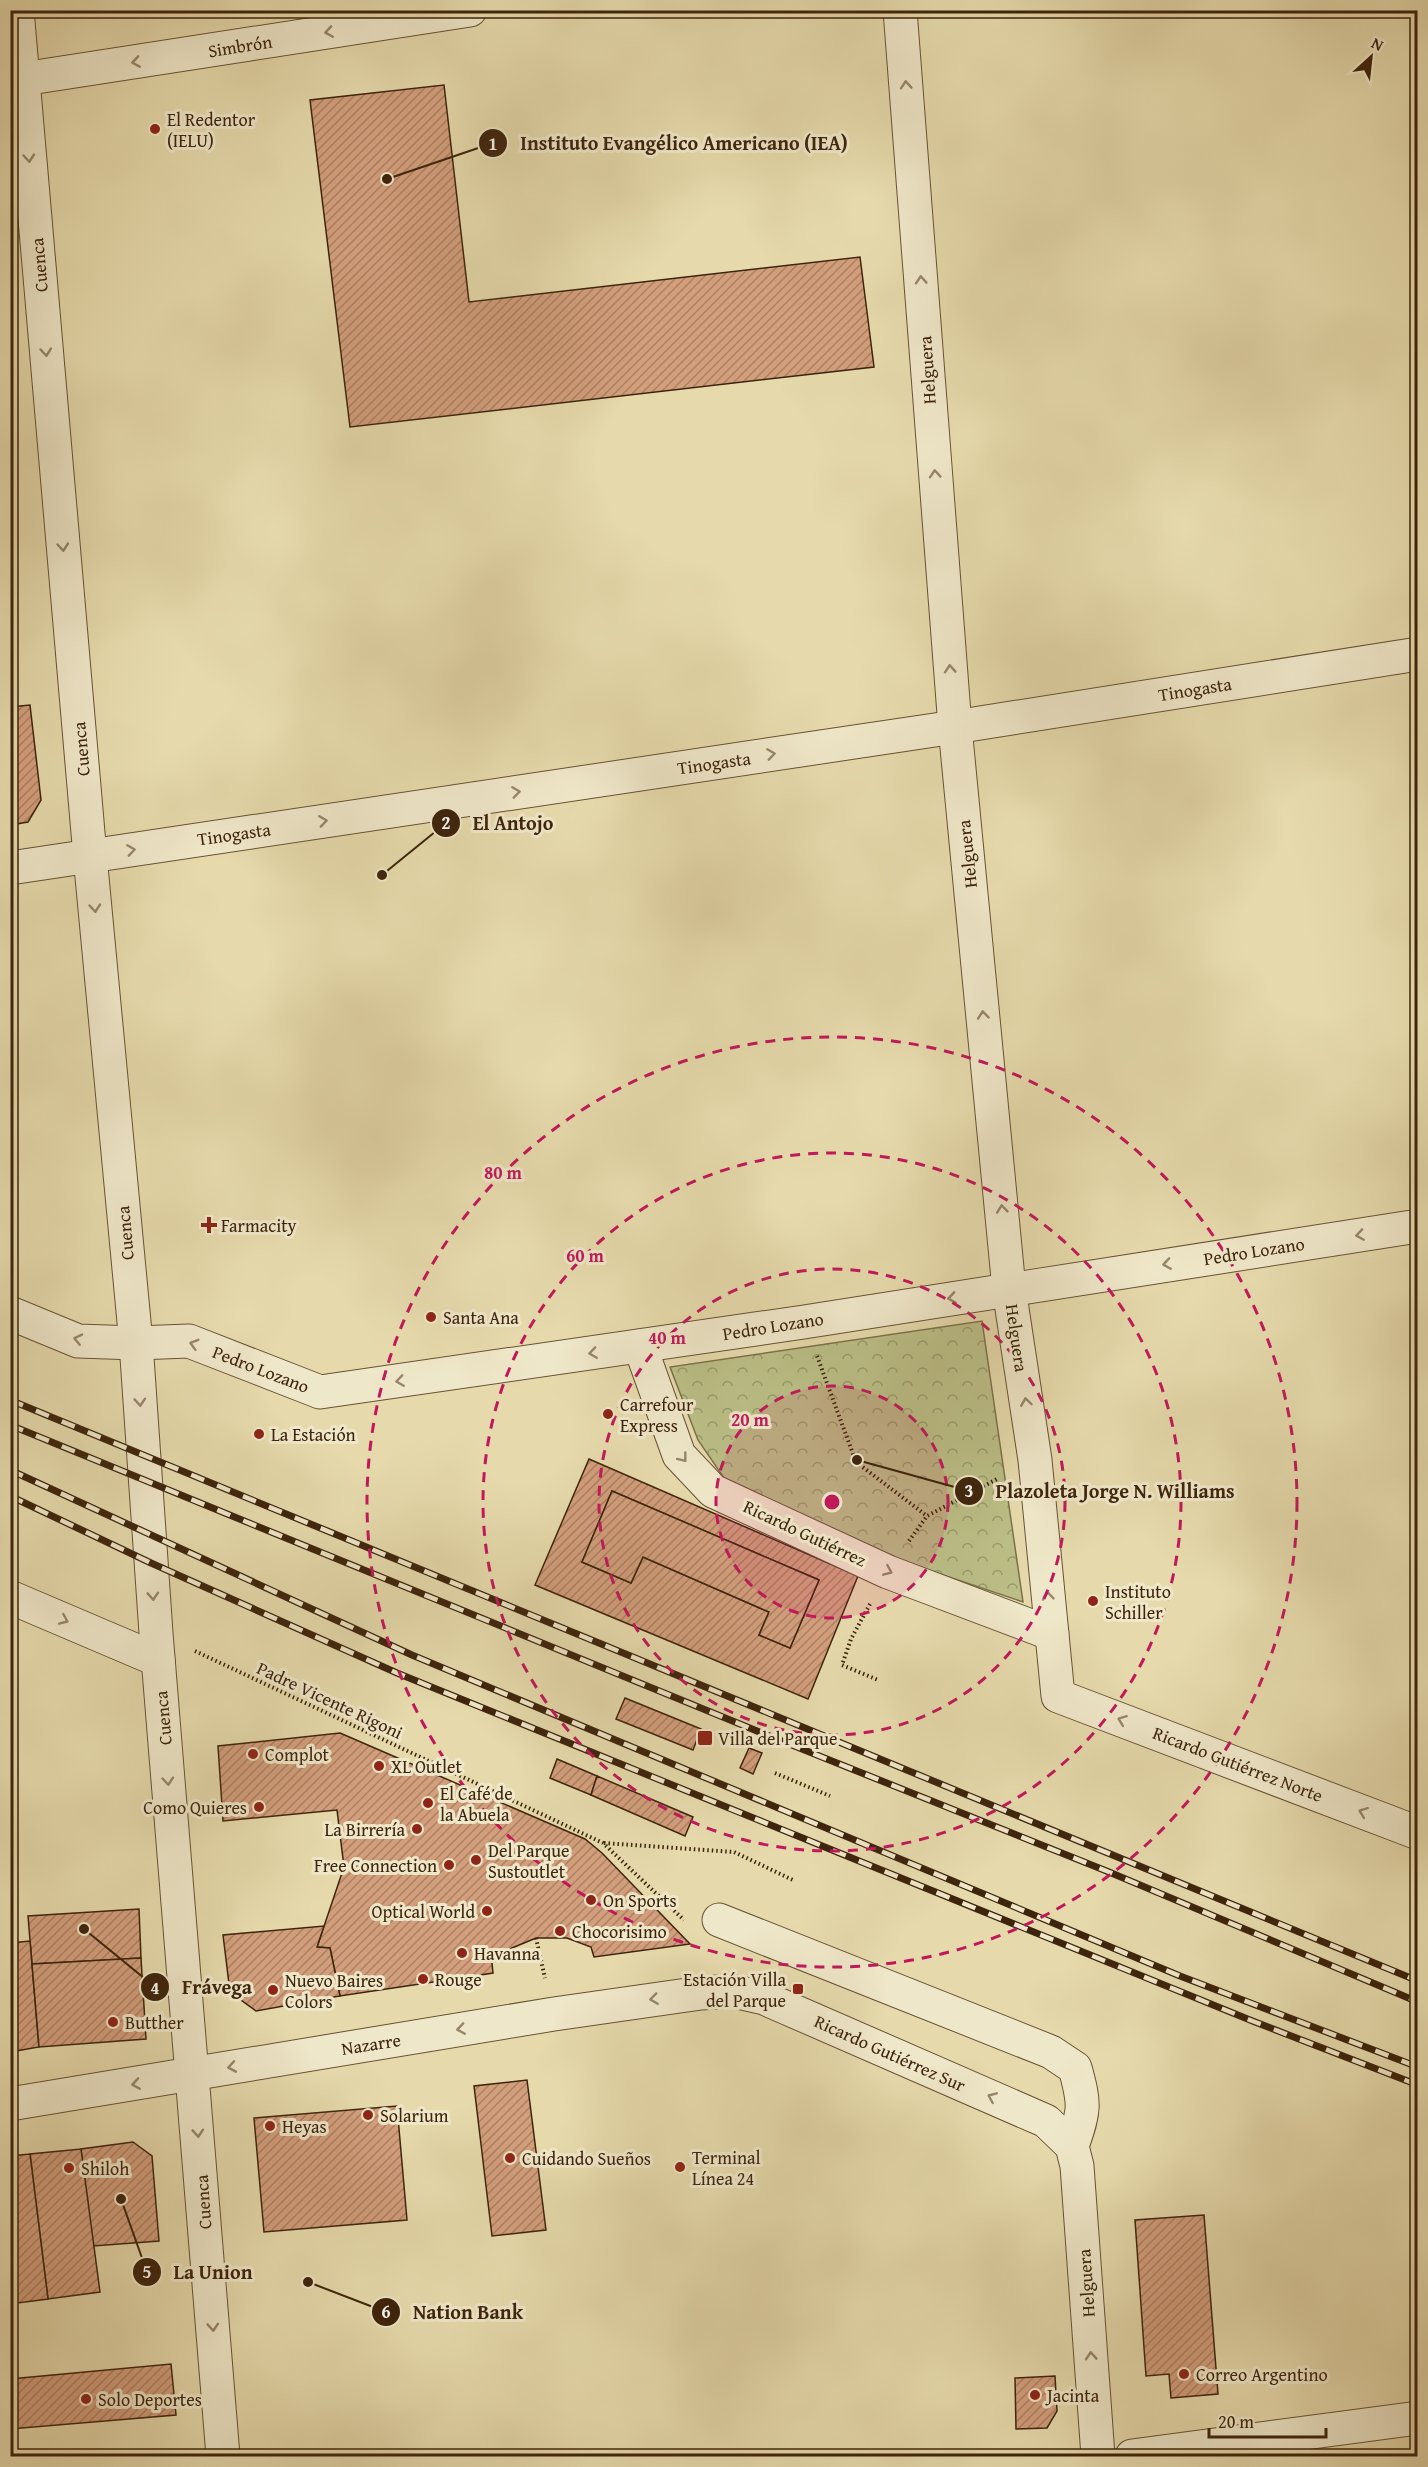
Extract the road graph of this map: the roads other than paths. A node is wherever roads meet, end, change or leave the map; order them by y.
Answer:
1 (17, 10) edge
2 (470, 10) edge
3 (900, 10) edge
4 (16, 80) edge
5 (1418, 654) edge
6 (955, 727) junction
7 (90, 856) junction
8 (10, 868) edge
9 (1418, 1226) edge
10 (1009, 1289) junction
11 (10, 1313) edge
12 (136, 1343) junction
13 (640, 1346) junction
14 (10, 1597) edge
15 (1052, 1634) junction
16 (157, 1646) junction
17 (1058, 1696) joint
18 (1418, 1833) edge
19 (719, 1920) dead end
20 (733, 1991) joint
21 (193, 2074) junction
22 (10, 2104) edge
23 (1072, 2146) junction
24 (1418, 2418) edge
25 (223, 2457) edge
26 (1098, 2457) edge
27 (1132, 2457) edge

1 - 4 street, Cuenca
2 -> 4 street, Simbrón
6 -> 3 street, Helguera
4 -> 7 street, Cuenca
5 - 6 street, Tinogasta
7 -> 6 street, Tinogasta
10 -> 6 street, Helguera
7 - 8 street, Tinogasta
7 -> 12 street, Cuenca
9 -> 10 street, Pedro Lozano
10 -> 13 street, Pedro Lozano
15 -> 10 street, Helguera
12 -> 11 street
13 -> 12 street, Pedro Lozano
12 -> 16 street, Cuenca
13 -> 15 street, Ricardo Gutiérrez
14 -> 16 street
15 - 17 street, Helguera
16 -> 21 street, Cuenca
18 -> 17 street, Ricardo Gutiérrez Norte
19 - 23 street
20 -> 21 street, Nazarre
23 -> 20 street, Ricardo Gutiérrez Sur
21 -> 22 street, Nazarre
21 -> 25 street, Cuenca
26 -> 23 street, Helguera
24 - 27 street

